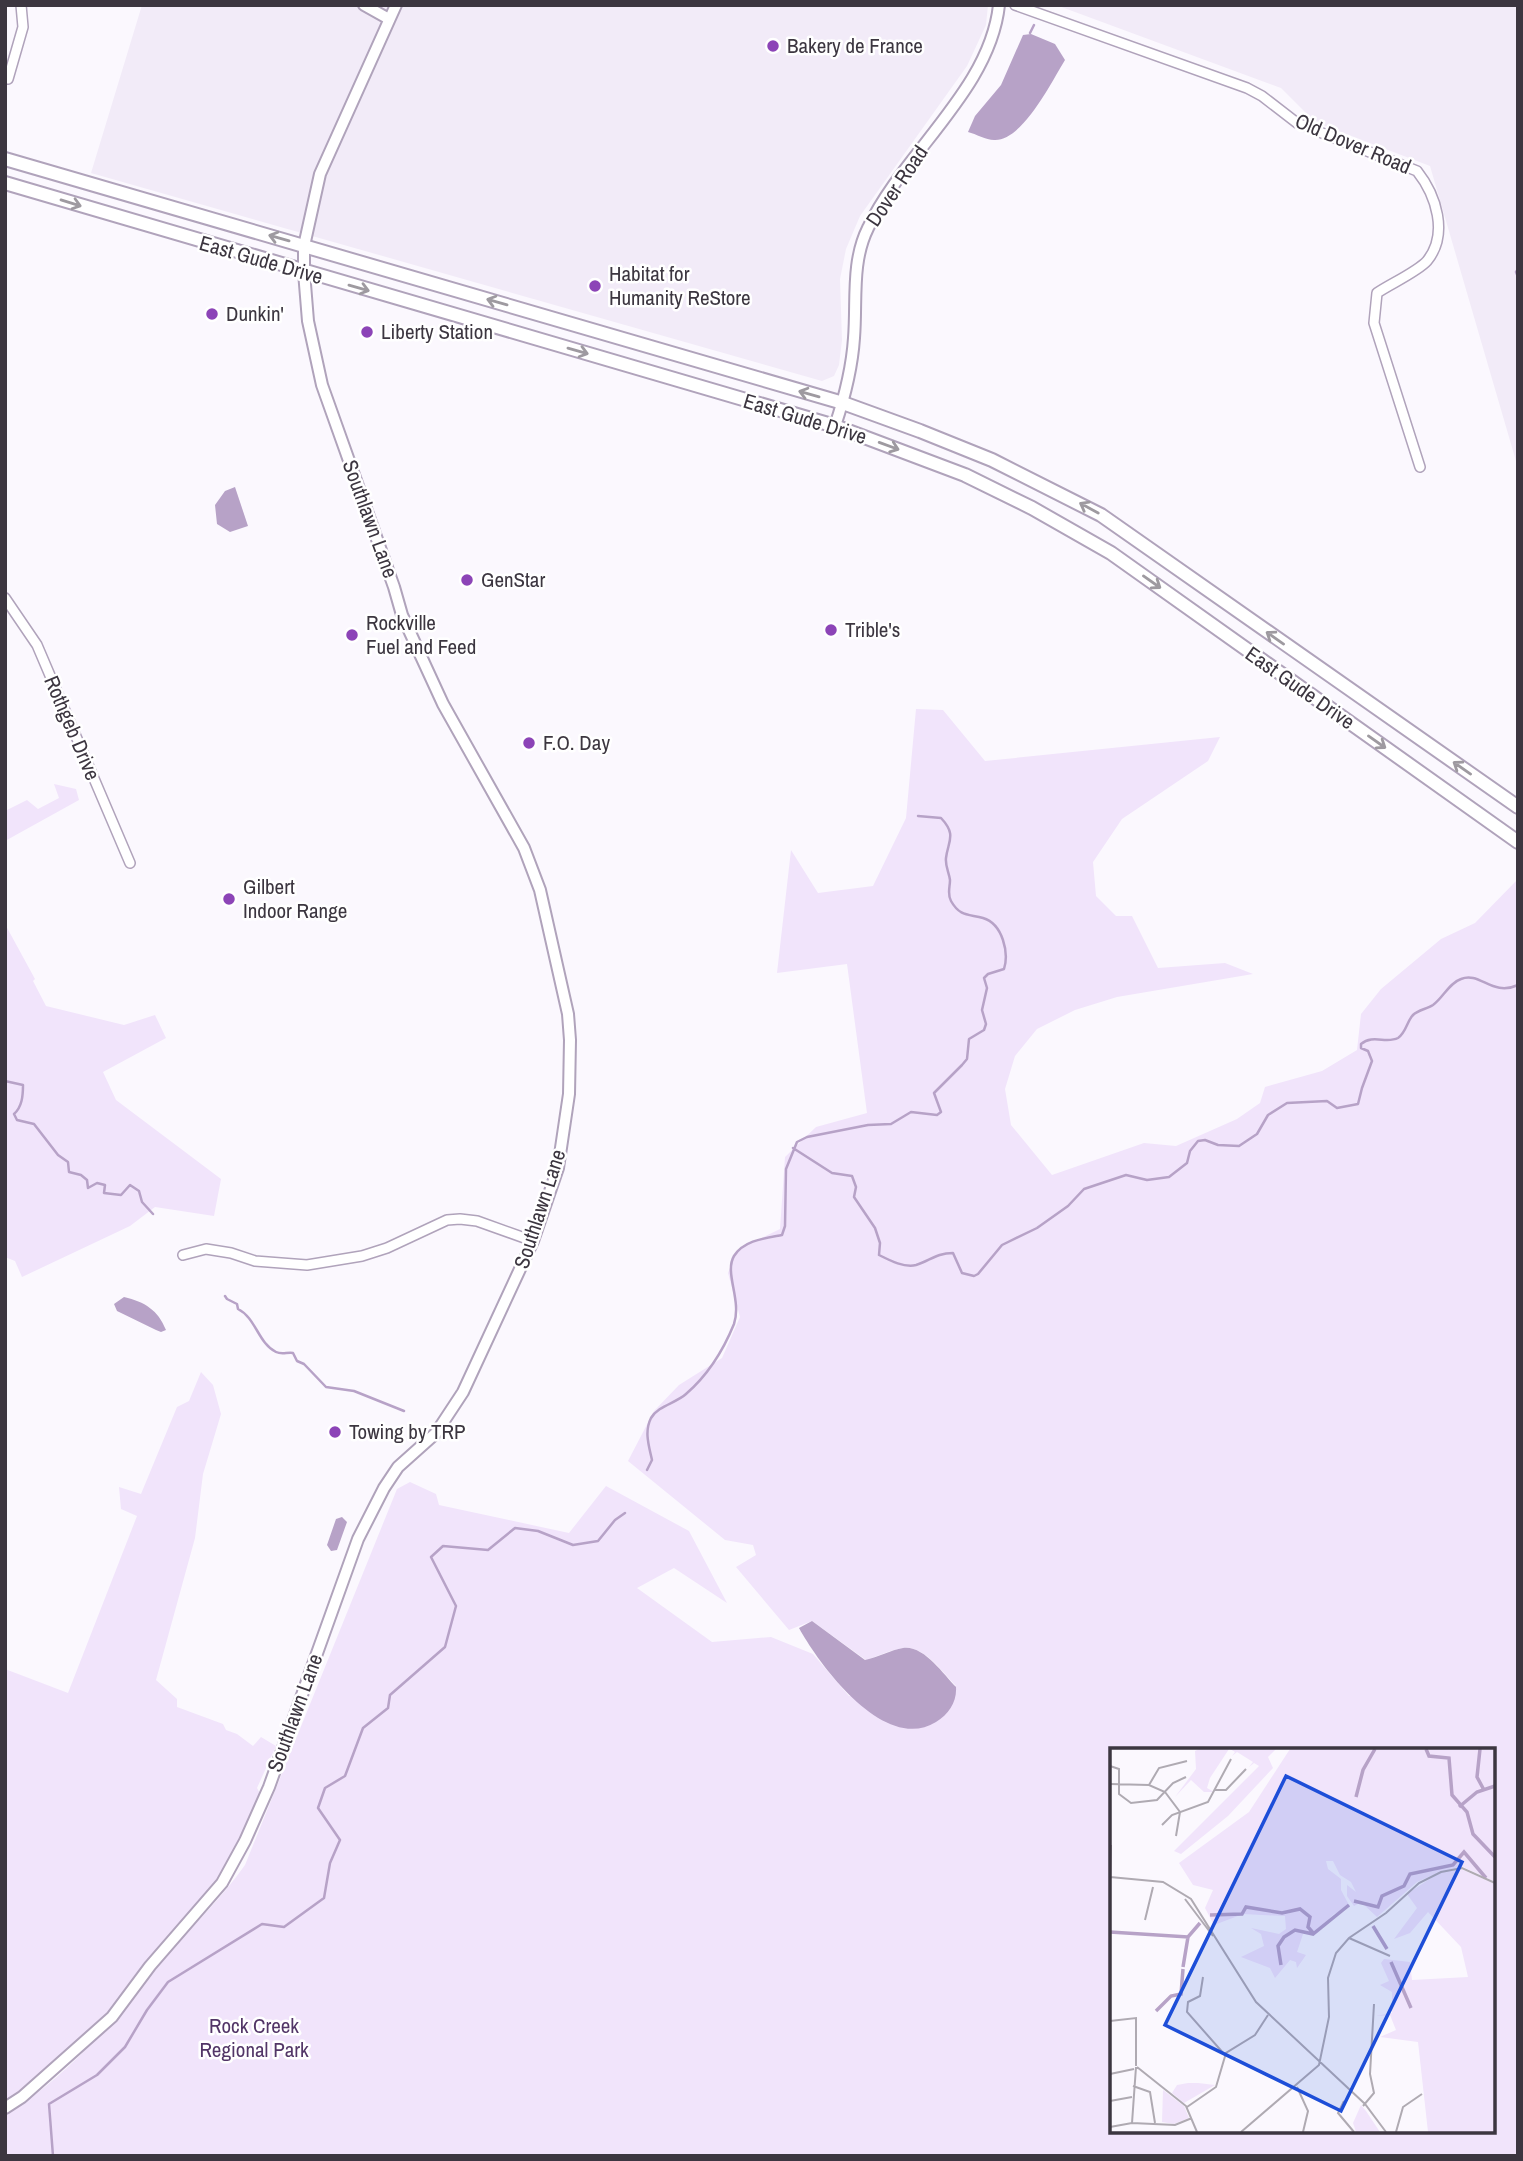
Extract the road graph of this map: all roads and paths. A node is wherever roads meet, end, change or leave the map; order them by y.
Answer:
1 (21, 5) edge
2 (364, 5) edge
3 (396, 5) edge
4 (999, 5) edge
5 (1015, 5) edge
6 (389, 19) junction
7 (8, 79) dead end
8 (5, 159) edge
9 (5, 183) edge
10 (304, 246) junction
11 (304, 272) junction
12 (843, 403) junction
13 (835, 426) junction
14 (1420, 467) dead end
15 (5, 598) edge
16 (1518, 807) edge
17 (1518, 842) edge
18 (130, 863) dead end
19 (533, 1241) junction
20 (183, 1255) dead end
21 (5, 2108) edge

1 - 7 street
2 - 6 street
3 - 6 street, Southlawn Lane
4 - 12 street, Dover Road
5 - 14 street, Old Dover Road
6 - 10 street, Southlawn Lane
10 -> 8 main road, East Gude Drive
9 -> 11 main road, East Gude Drive
10 - 11 street, Southlawn Lane
12 -> 10 main road, East Gude Drive
11 -> 13 main road, East Gude Drive
11 - 19 street, Southlawn Lane
12 - 13 street, Dover Road
16 -> 12 main road, East Gude Drive
13 -> 17 main road, East Gude Drive
15 - 18 street, Rothgeb Drive
19 - 20 street
19 - 21 street, Southlawn Lane

